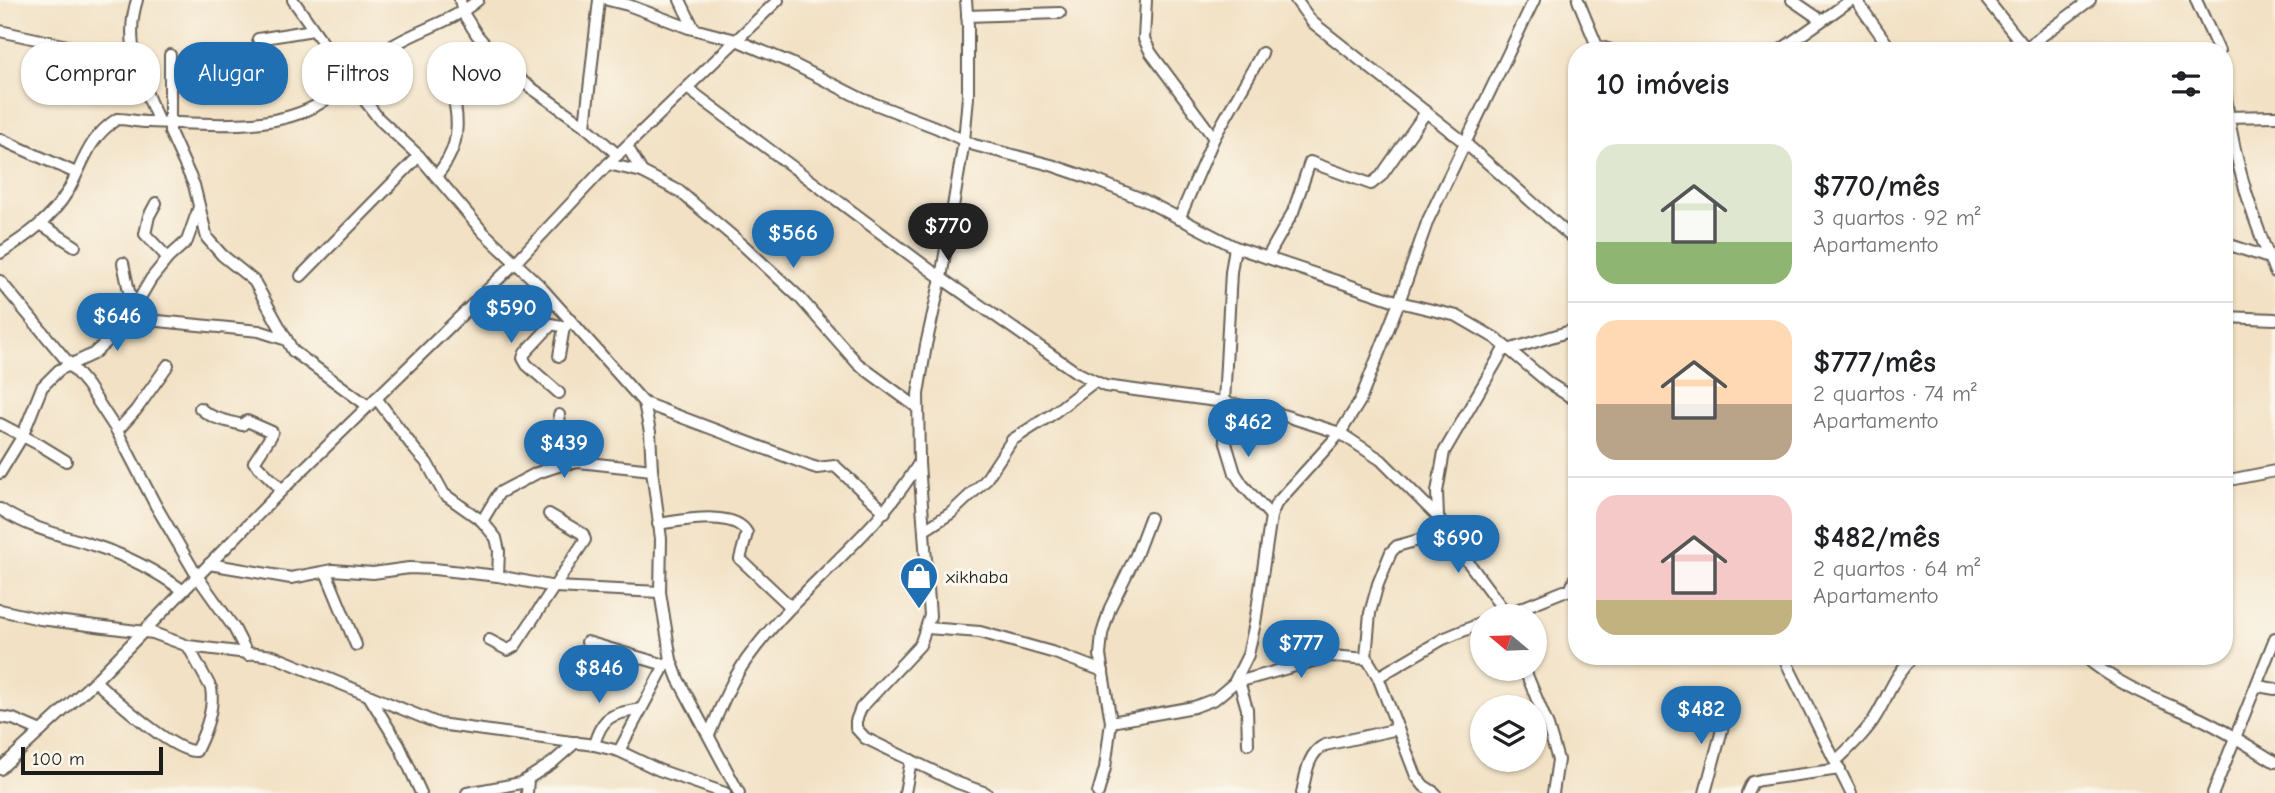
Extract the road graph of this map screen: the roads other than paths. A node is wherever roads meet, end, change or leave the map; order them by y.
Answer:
1 (137, 0) edge
2 (293, 0) edge
3 (460, 0) edge
4 (478, 0) edge
5 (598, 0) edge
6 (608, 0) edge
7 (680, 0) edge
8 (778, 0) edge
9 (966, 0) edge
10 (1146, 0) edge
11 (1296, 0) edge
12 (1534, 0) edge
13 (1578, 0) edge
14 (1792, 0) edge
15 (1853, 0) edge
16 (1987, 0) edge
17 (2090, 0) edge
18 (2196, 0) edge
19 (629, 2) edge
20 (463, 13) junction
21 (1060, 13) dead end
22 (967, 16) junction
23 (1821, 20) junction
24 (694, 29) junction
25 (313, 30) junction
26 (0, 31) edge
27 (2017, 37) junction
28 (258, 39) dead end
29 (736, 40) junction
30 (50, 42) edge
31 (133, 42) edge
32 (322, 42) edge
33 (401, 42) edge
34 (1596, 42) edge
35 (1791, 42) edge
36 (1885, 42) edge
37 (2015, 42) edge
38 (2021, 42) edge
39 (2037, 42) edge
40 (2215, 42) edge
41 (1262, 53) dead end
42 (170, 55) dead end
43 (687, 88) junction
44 (156, 105) edge
45 (315, 105) edge
46 (368, 105) edge
47 (455, 105) edge
48 (1426, 112) junction
49 (2275, 116) edge
50 (2233, 117) edge
51 (164, 122) junction
52 (585, 126) junction
53 (1214, 138) junction
54 (0, 139) edge
55 (964, 141) junction
56 (1464, 142) junction
57 (2233, 145) edge
58 (627, 146) junction
59 (618, 155) junction
60 (419, 156) junction
61 (608, 164) junction
62 (642, 172) junction
63 (76, 173) junction
64 (436, 176) junction
65 (156, 203) dead end
66 (199, 207) junction
67 (1178, 219) junction
68 (42, 225) junction
69 (1568, 234) edge
70 (75, 246) dead end
71 (2233, 246) edge
72 (1235, 247) junction
73 (0, 253) edge
74 (168, 258) junction
75 (1267, 258) junction
76 (2269, 258) junction
77 (124, 263) dead end
78 (514, 264) junction
79 (2275, 272) edge
80 (301, 276) dead end
81 (941, 278) junction
82 (0, 281) edge
83 (1399, 302) junction
84 (131, 314) junction
85 (2233, 317) edge
86 (2275, 319) edge
87 (568, 324) junction
88 (1568, 331) edge
89 (284, 338) junction
90 (1506, 348) junction
91 (559, 356) dead end
92 (69, 365) junction
93 (168, 365) dead end
94 (1094, 382) junction
95 (559, 393) dead end
96 (1568, 395) edge
97 (372, 402) junction
98 (1224, 402) junction
99 (644, 403) junction
100 (200, 408) dead end
101 (918, 408) junction
102 (559, 415) dead end
103 (0, 424) edge
104 (117, 430) junction
105 (1340, 433) junction
106 (22, 437) junction
107 (66, 461) dead end
108 (919, 463) junction
109 (564, 464) junction
110 (652, 470) junction
111 (2275, 471) edge
112 (0, 473) edge
113 (2233, 478) edge
114 (906, 485) junction
115 (923, 485) junction
116 (282, 490) junction
117 (0, 509) edge
118 (885, 512) junction
119 (549, 514) dead end
120 (1270, 516) junction
121 (1438, 517) junction
122 (1150, 518) dead end
123 (482, 521) junction
124 (659, 524) junction
125 (926, 529) junction
126 (1447, 532) junction
127 (209, 564) junction
128 (326, 572) junction
129 (197, 576) junction
130 (498, 576) junction
131 (555, 587) junction
132 (183, 590) junction
133 (660, 592) junction
134 (1568, 592) edge
135 (1497, 604) edge
136 (1530, 604) edge
137 (791, 607) junction
138 (0, 610) edge
139 (927, 628) junction
140 (1470, 628) edge
141 (143, 633) junction
142 (2275, 638) edge
143 (489, 640) dead end
144 (587, 642) dead end
145 (356, 645) dead end
146 (188, 646) junction
147 (248, 655) junction
148 (1368, 659) junction
149 (668, 663) junction
150 (1788, 665) edge
151 (1905, 665) edge
152 (2095, 665) edge
153 (1103, 671) junction
154 (1378, 677) junction
155 (95, 681) junction
156 (1529, 681) edge
157 (1237, 682) junction
158 (2258, 686) junction
159 (2275, 689) edge
160 (369, 696) junction
161 (1728, 707) dead end
162 (641, 709) junction
163 (0, 717) edge
164 (1111, 722) junction
165 (1398, 729) junction
166 (41, 731) junction
167 (709, 735) junction
168 (2235, 740) junction
169 (576, 742) junction
170 (1248, 744) dead end
171 (594, 745) junction
172 (1830, 750) junction
173 (1847, 750) junction
174 (619, 751) junction
175 (911, 760) junction
176 (2275, 762) edge
177 (1838, 765) junction
178 (0, 769) edge
179 (528, 779) junction
180 (421, 793) edge
181 (467, 793) edge
182 (527, 793) edge
183 (724, 793) edge
184 (739, 793) edge
185 (905, 793) edge
186 (986, 793) edge
187 (1098, 793) edge
188 (1302, 793) edge
189 (1435, 793) edge
190 (1553, 793) edge
191 (1705, 793) edge
192 (1747, 793) edge
193 (1852, 793) edge
194 (2213, 793) edge

1 - 31 street
2 - 25 street
3 - 20 street
4 - 20 street
5 - 52 street
6 - 19 street
7 - 24 street
8 - 29 street
9 - 22 street
10 - 53 street
11 - 48 street
12 - 56 street
13 - 34 street
14 - 23 street
15 - 23 street
15 - 36 street
16 - 27 street
17 - 39 street
18 - 40 street
19 - 24 street
20 - 33 street
20 - 52 street
21 - 22 street
22 - 55 street
23 - 35 street
24 - 29 street
25 - 28 street
25 - 32 street
26 - 30 street
27 - 37 street
27 - 38 street
29 - 43 street
29 - 55 street
41 - 53 street
42 - 51 street
43 - 58 street
43 - 81 street
44 - 51 street
45 - 51 street
46 - 60 street
47 - 64 street
48 - 56 street
48 - 75 street
49 - 50 street
51 - 63 street
51 - 66 street
52 - 59 street
53 - 67 street
54 - 63 street
55 - 67 street
55 - 81 street
56 - 69 street
56 - 83 street
57 - 76 street
58 - 59 street
58 - 62 street
59 - 61 street
60 - 64 street
60 - 80 street
61 - 62 street
61 - 78 street
62 - 101 street
63 - 68 street
64 - 78 street
65 - 74 street
66 - 74 street
66 - 89 street
67 - 72 street
68 - 70 street
68 - 73 street
71 - 76 street
72 - 75 street
72 - 98 street
74 - 84 street
75 - 83 street
76 - 79 street
77 - 84 street
78 - 87 street
78 - 97 street
81 - 94 street
81 - 101 street
82 - 92 street
83 - 90 street
83 - 105 street
84 - 89 street
84 - 92 street
85 - 86 street
87 - 91 street
87 - 95 street
87 - 99 street
88 - 90 street
89 - 97 street
90 - 96 street
90 - 121 street
92 - 104 street
92 - 106 street
93 - 104 street
94 - 98 street
94 - 125 street
97 - 116 street
97 - 123 street
98 - 105 street
98 - 120 street
99 - 110 street
99 - 118 street
100 - 116 street
101 - 108 street
102 - 109 street
103 - 106 street
104 - 129 street
105 - 120 street
105 - 121 street
106 - 107 street
106 - 112 street
108 - 114 street
108 - 115 street
109 - 110 street
109 - 123 street
110 - 124 street
111 - 113 street
114 - 115 street
114 - 118 street
115 - 125 street
116 - 127 street
117 - 132 street
118 - 137 street
119 - 131 street
120 - 157 street
121 - 126 street
122 - 153 street
123 - 130 street
124 - 133 street
124 - 137 street
125 - 139 street
126 - 135 street
126 - 148 street
127 - 128 street
127 - 129 street
128 - 130 street
128 - 145 street
129 - 132 street
129 - 147 street
130 - 131 street
131 - 133 street
131 - 143 street
132 - 141 street
133 - 149 street
134 - 136 street
137 - 167 street
138 - 141 street
139 - 153 street
139 - 175 street
140 - 154 street
141 - 146 street
141 - 155 street
142 - 158 street
144 - 149 street
146 - 147 street
146 - 155 street
147 - 160 street
148 - 154 street
148 - 157 street
149 - 162 street
149 - 167 street
150 - 172 street
151 - 173 street
152 - 168 street
153 - 164 street
154 - 165 street
155 - 166 street
156 - 190 street
157 - 164 street
157 - 170 street
158 - 159 street
158 - 168 street
160 - 169 street
160 - 180 street
161 - 191 street
162 - 171 street
162 - 174 street
163 - 166 street
164 - 187 street
165 - 188 street
165 - 189 street
166 - 178 street
167 - 184 street
168 - 176 street
168 - 194 street
169 - 171 street
169 - 179 street
171 - 174 street
172 - 173 street
172 - 177 street
173 - 177 street
174 - 183 street
175 - 185 street
175 - 186 street
177 - 192 street
177 - 193 street
179 - 181 street
179 - 182 street

